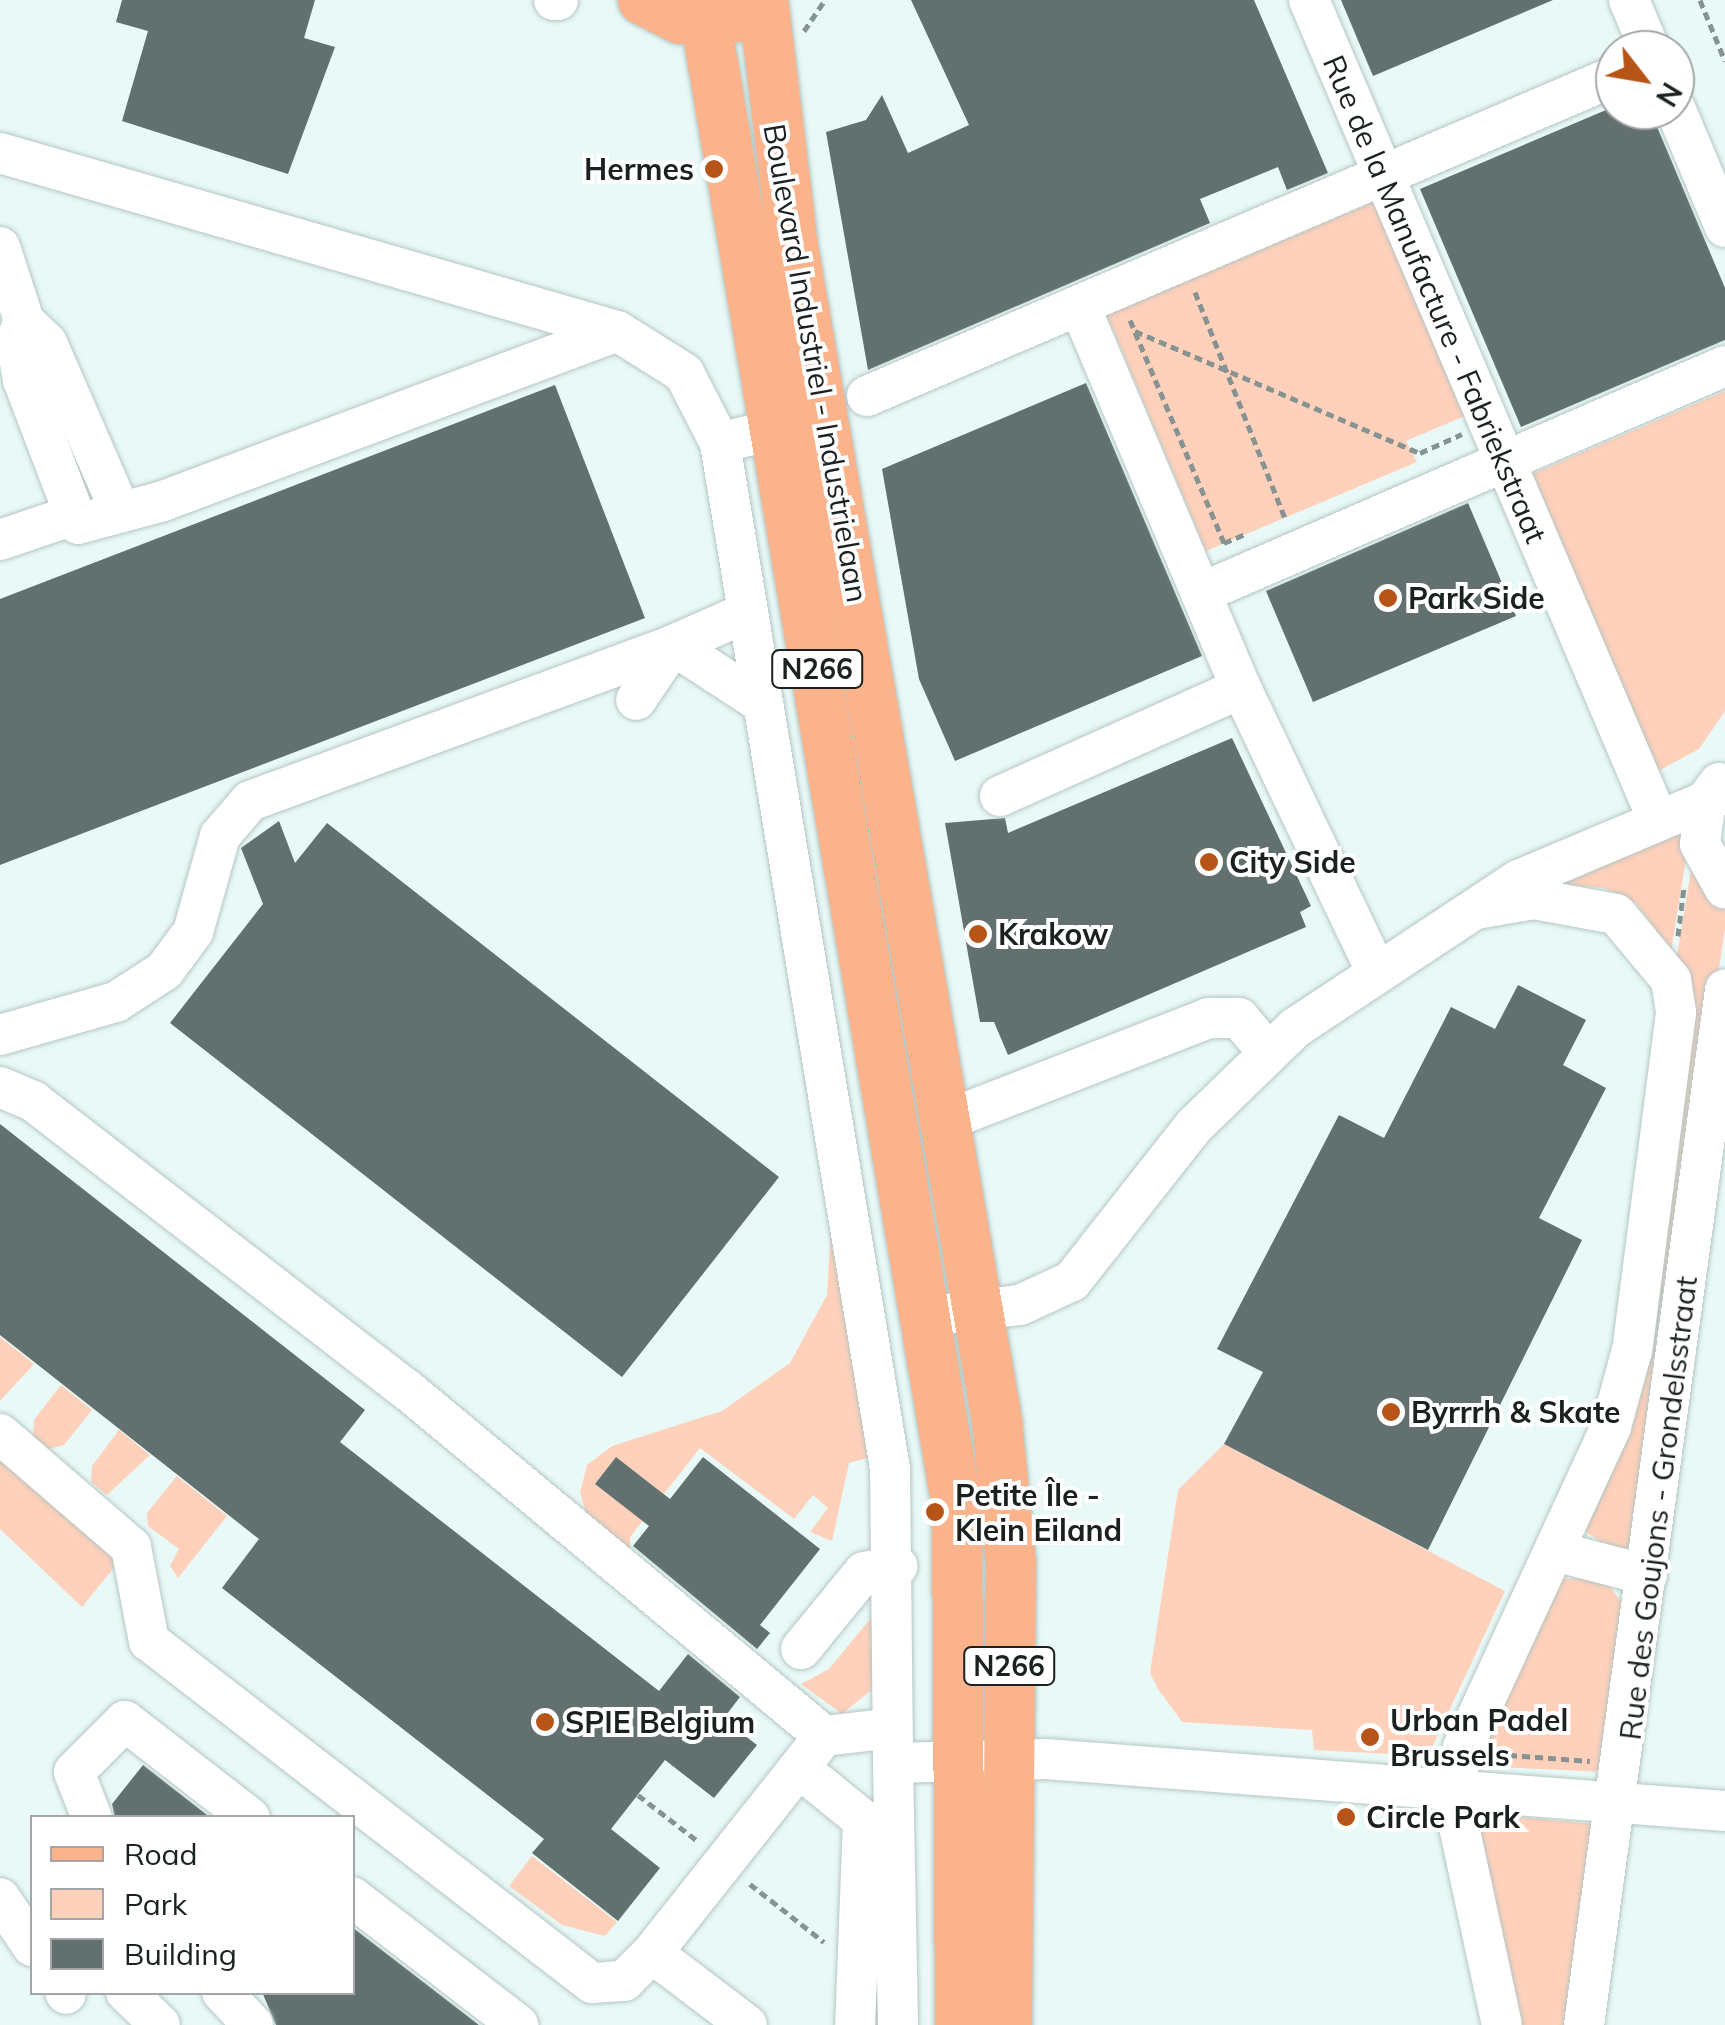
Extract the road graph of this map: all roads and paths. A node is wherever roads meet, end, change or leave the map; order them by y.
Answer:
1 (642, 0) edge
2 (1309, 0) edge
3 (1629, 0) edge
4 (1700, 0) edge
5 (769, 4) edge
6 (706, 22) junction
7 (1642, 30) edge
8 (1725, 61) edge
9 (1595, 84) edge
10 (1684, 130) edge
11 (0, 153) edge
12 (1383, 174) junction
13 (1725, 226) edge
14 (0, 246) edge
15 (1181, 262) junction
16 (1083, 314) junction
17 (24, 321) junction
18 (1144, 330) dead end
19 (617, 331) junction
20 (1135, 331) dead end
21 (1725, 366) edge
22 (1228, 367) junction
23 (867, 396) dead end
24 (1458, 421) dead end
25 (775, 429) junction
26 (720, 443) junction
27 (1502, 466) junction
28 (118, 506) junction
29 (74, 514) junction
30 (1274, 523) dead end
31 (1257, 530) dead end
32 (0, 540) edge
33 (1200, 593) junction
34 (748, 612) junction
35 (673, 644) junction
36 (1241, 688) junction
37 (636, 700) dead end
38 (762, 704) junction
39 (1719, 790) edge
40 (1000, 796) dead end
41 (1657, 818) junction
42 (1700, 844) junction
43 (1725, 888) edge
44 (1476, 909) junction
45 (1375, 969) junction
46 (1671, 980) junction
47 (1725, 990) edge
48 (0, 1035) edge
49 (1268, 1052) junction
50 (0, 1087) edge
51 (947, 1120) junction
52 (980, 1309) junction
53 (930, 1316) junction
54 (0, 1434) edge
55 (1558, 1552) junction
56 (897, 1566) junction
57 (1647, 1576) junction
58 (801, 1648) dead end
59 (824, 1736) junction
60 (893, 1746) junction
61 (1483, 1753) dead end
62 (1610, 1763) dead end
63 (959, 1764) junction
64 (1008, 1764) junction
65 (799, 1768) junction
66 (1452, 1794) junction
67 (1620, 1804) junction
68 (1725, 1811) edge
69 (91, 1815) edge
70 (246, 1815) edge
71 (0, 1863) edge
72 (30, 1896) edge
73 (0, 1898) edge
74 (355, 1899) edge
75 (30, 1943) edge
76 (652, 1953) junction
77 (129, 1995) edge
78 (160, 2025) edge
79 (518, 2025) edge
80 (747, 2025) edge
81 (856, 2025) edge
82 (898, 2025) edge
83 (960, 2025) edge
84 (1007, 2025) edge
85 (1502, 2025) edge
86 (1584, 2025) edge

1 - 6 main road
2 - 12 street, Rue de la Manufacture - Fabriekstraat
3 - 7 street
4 - 8 path
5 - 6 main road, N266
5 - 51 main road, Boulevard Industriel - Industrielaan / N266
6 - 25 main road, Boulevard Industriel - Industrielaan / N266
9 - 12 street
10 - 13 street
11 - 19 street
12 - 15 street
12 - 27 street, Rue de la Manufacture - Fabriekstraat
14 - 17 street
15 - 16 street
15 - 22 path
16 - 23 street
16 - 33 street
17 - 28 street
17 - 29 street
18 - 22 path
19 - 26 street
19 - 28 street
20 - 31 path
21 - 27 street
22 - 24 path
22 - 30 path
25 - 26 street
25 - 53 main road, Boulevard Industriel - Industrielaan / N266
26 - 34 street
27 - 33 street
27 - 41 street, Rue de la Manufacture - Fabriekstraat
28 - 29 street
29 - 32 street
33 - 36 street
34 - 35 street
34 - 38 street
35 - 37 street
35 - 38 street
35 - 48 street
36 - 40 street
36 - 45 street
38 - 56 street
39 - 41 street
39 - 42 street
41 - 44 street
42 - 43 street
42 - 46 path
44 - 45 street
44 - 46 street
45 - 49 street
46 - 55 street, Rue des Goujons - Grondelsstraat
47 - 57 street, Rue des Goujons - Grondelsstraat
49 - 51 street
49 - 52 street
50 - 59 street
51 - 52 main road, Boulevard Industriel - Industrielaan / N266
52 - 53 street
52 - 64 main road, N266
53 - 63 main road, N266
54 - 76 street
55 - 57 street
55 - 66 street, Rue des Goujons - Grondelsstraat
56 - 58 street
56 - 60 street
57 - 67 street, Rue des Goujons - Grondelsstraat
59 - 60 street
59 - 65 street
60 - 63 street
60 - 82 street
61 - 62 path
63 - 64 street
63 - 83 main road, N266
64 - 66 street
64 - 84 main road, N266
65 - 76 street
65 - 81 street
66 - 67 street
66 - 85 street, Rue des Goujons - Grondelsstraat
67 - 68 street
67 - 86 street, Rue des Goujons - Grondelsstraat
69 - 70 street
71 - 72 street
73 - 75 street
74 - 79 street
76 - 80 street
77 - 78 street

